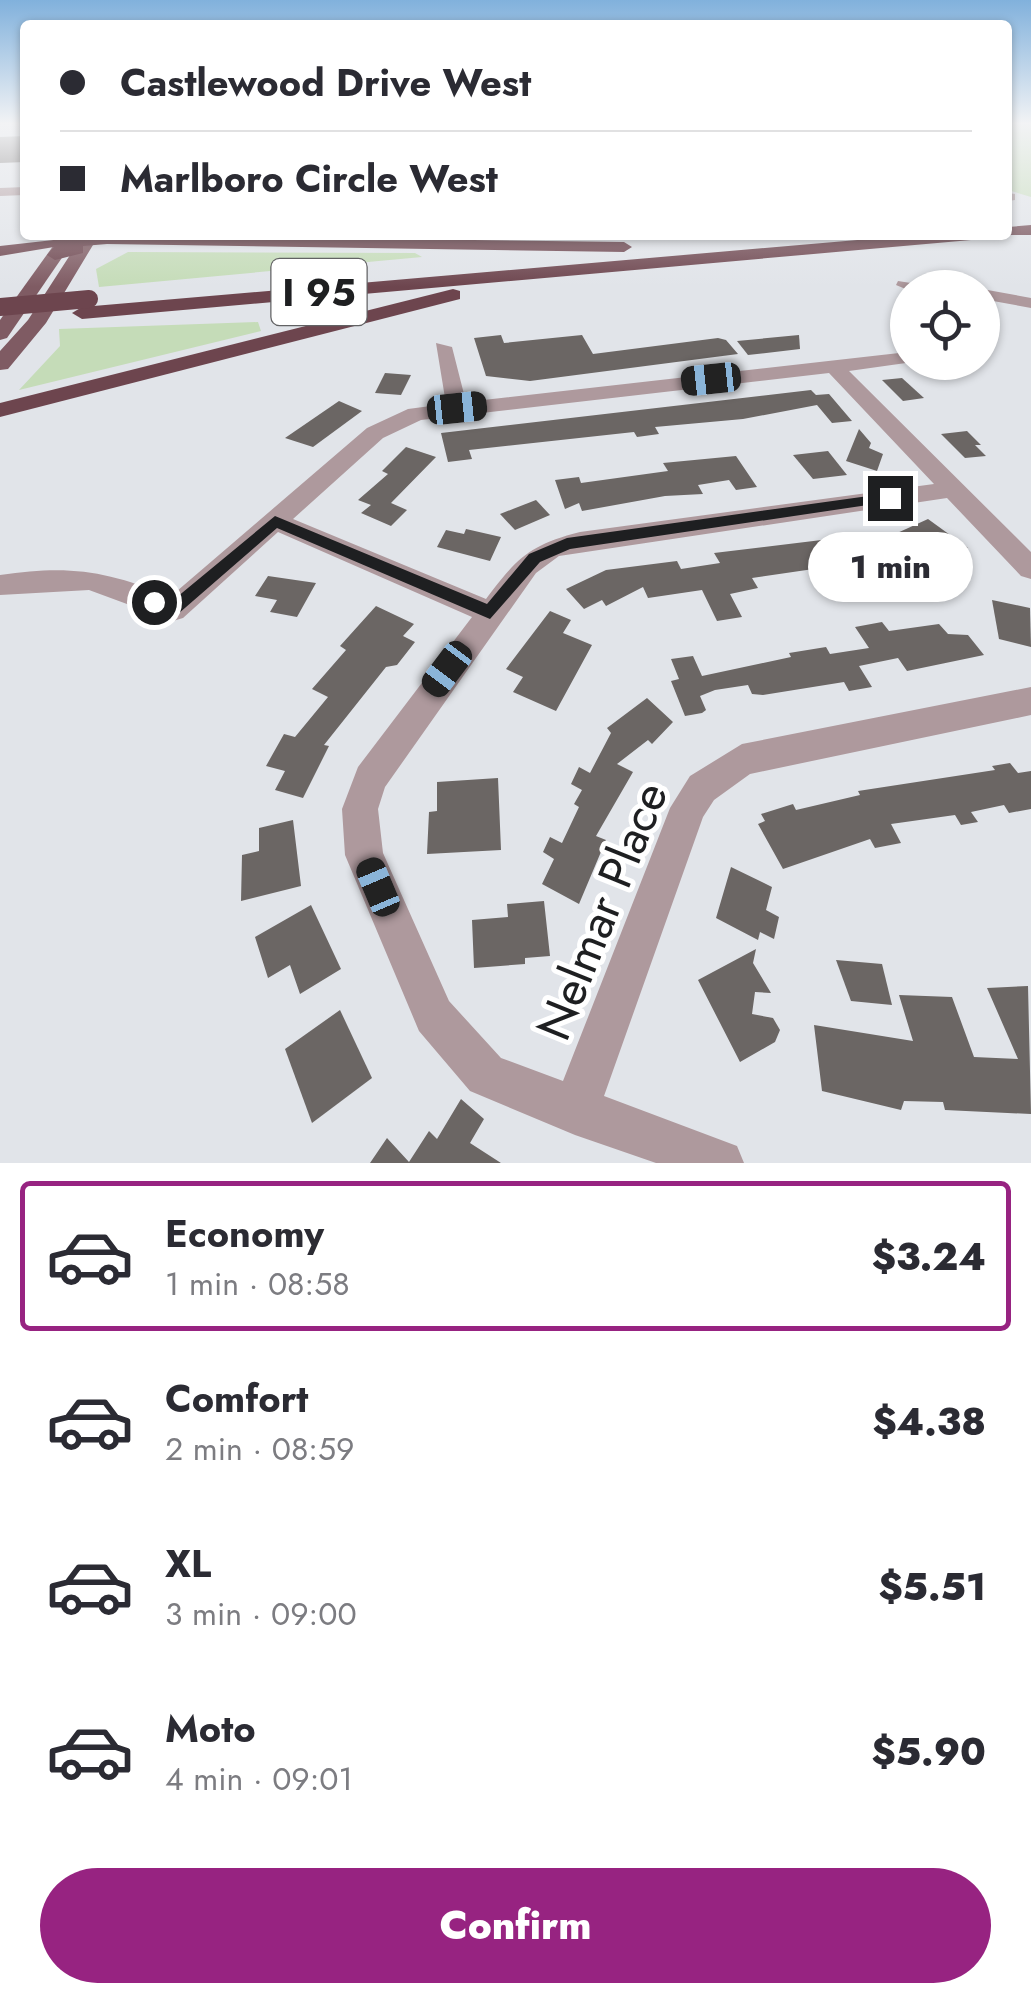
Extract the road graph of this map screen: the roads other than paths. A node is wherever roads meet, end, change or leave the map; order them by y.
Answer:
1 (237, 240) edge
2 (761, 240) joint
3 (915, 240) edge
4 (72, 243) edge
5 (0, 250) edge
6 (657, 263) junction
7 (1000, 297) edge
8 (1031, 303) edge
9 (0, 306) edge
10 (86, 306) junction
11 (0, 320) edge
12 (0, 334) edge
13 (443, 347) dead end
14 (890, 360) edge
15 (0, 364) edge
16 (832, 366) junction
17 (457, 408) junction
18 (4, 410) edge
19 (953, 490) junction
20 (275, 521) junction
21 (1031, 568) edge
22 (0, 585) edge
23 (490, 612) junction
24 (1031, 701) edge
25 (575, 1111) junction
26 (720, 1163) edge

1 - 2 highway
2 - 10 highway, I 95
3 - 6 highway, I 95
4 - 5 highway
4 - 12 main road
4 - 15 main road
6 - 10 highway, I 95
6 - 18 highway
7 - 8 street
9 - 10 highway, I 95, bridge
10 - 11 highway, I 95
13 - 17 street
14 - 16 street
16 - 17 street
16 - 19 street
17 - 20 street
19 - 21 street
19 - 23 street
20 - 22 street
20 - 23 street
23 - 25 street
24 - 25 street, Nelmar Place
25 - 26 street

